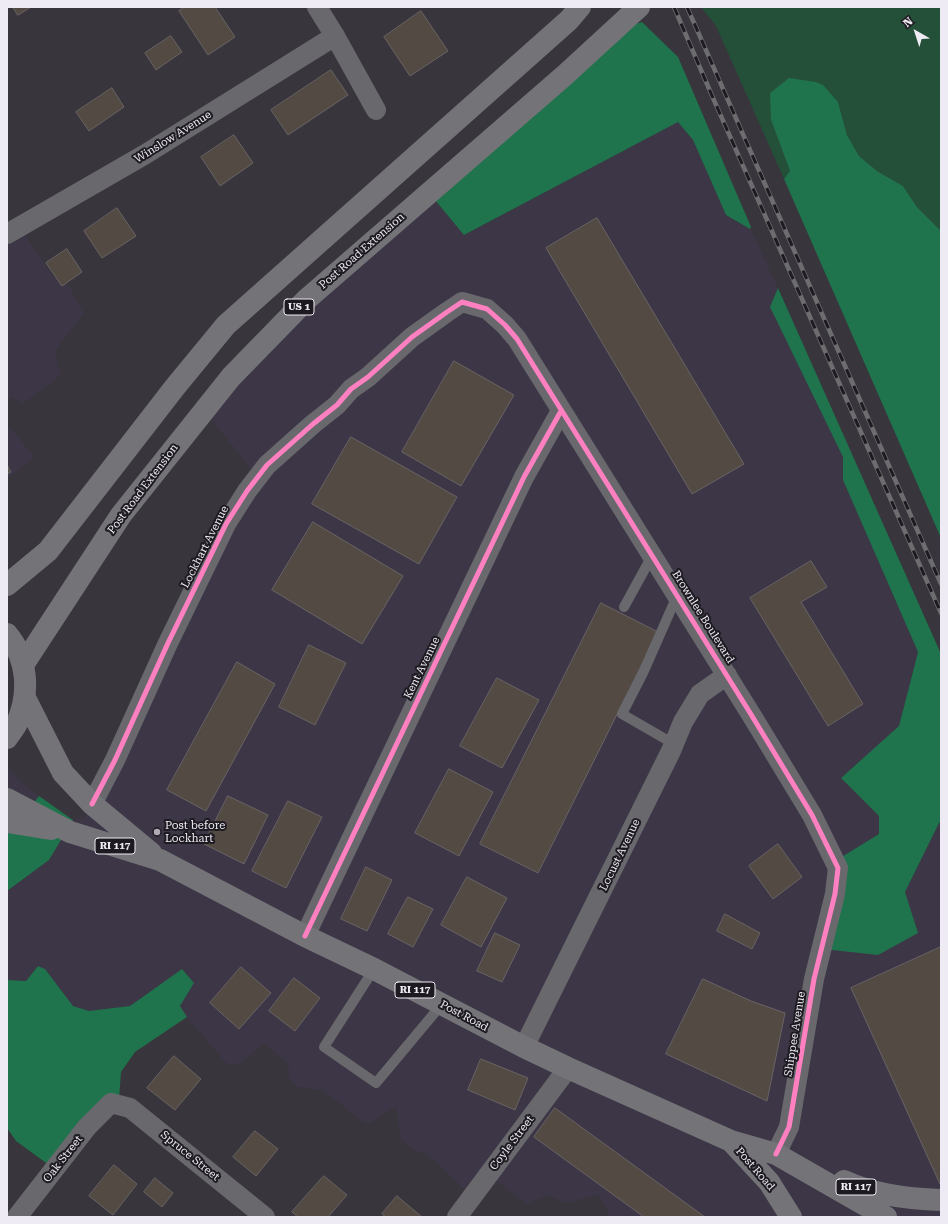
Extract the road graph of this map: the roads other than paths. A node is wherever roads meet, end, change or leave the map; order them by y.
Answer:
1 (580, 7) edge
2 (639, 7) edge
3 (325, 10) edge
4 (335, 36) junction
5 (376, 110) dead end
6 (7, 234) edge
7 (517, 339) joint
8 (561, 411) junction
9 (652, 556) junction
10 (7, 585) edge
11 (677, 596) junction
12 (624, 607) dead end
13 (7, 634) edge
14 (23, 665) junction
15 (727, 675) junction
16 (25, 698) junction
17 (7, 738) edge
18 (674, 744) junction
19 (7, 799) edge
20 (92, 804) junction
21 (7, 822) edge
22 (70, 832) junction
23 (160, 860) junction
24 (830, 916) joint
25 (305, 936) junction
26 (374, 969) junction
27 (442, 1004) junction
28 (524, 1047) junction
29 (568, 1068) junction
30 (110, 1103) joint
31 (730, 1141) junction
32 (776, 1154) junction
33 (941, 1200) edge
34 (17, 1217) edge
35 (265, 1217) edge
36 (457, 1217) edge
37 (791, 1217) edge
38 (886, 1217) edge

1 - 10 main road
2 - 14 main road, Post Road Extension / US 1
3 - 4 street
4 - 5 street
4 - 6 street, Winslow Avenue
7 - 8 street, Brownlee Boulevard
7 - 20 street, Lockhart Avenue
8 - 9 street, Brownlee Boulevard
8 - 25 street, Kent Avenue
9 - 11 street, Brownlee Boulevard
9 - 12 lane
11 - 15 street, Brownlee Boulevard
11 - 18 lane
13 - 14 main road
14 - 16 main road
15 - 18 street, Locust Avenue
15 - 24 street, Brownlee Boulevard
16 - 17 main road
16 - 20 main road, RI 117
18 - 28 street, Locust Avenue
19 - 22 main road
20 - 23 main road, RI 117
21 - 22 main road, RI 117
22 - 23 main road, RI 117
23 - 25 main road, Post Road / RI 117
24 - 32 street, Shippee Avenue
25 - 26 main road, Post Road / RI 117
26 - 27 main road, Post Road / RI 117
26 - 27 lane
27 - 28 main road, Post Road / RI 117
28 - 29 main road, Post Road / RI 117
29 - 31 main road, Post Road / RI 117
29 - 36 street, Coyle Street
30 - 34 street, Oak Street
30 - 35 street, Spruce Street
31 - 32 main road, Post Road / RI 117
31 - 37 main road, Post Road / RI 117
32 - 33 main road, RI 117
32 - 38 main road, Post Road

